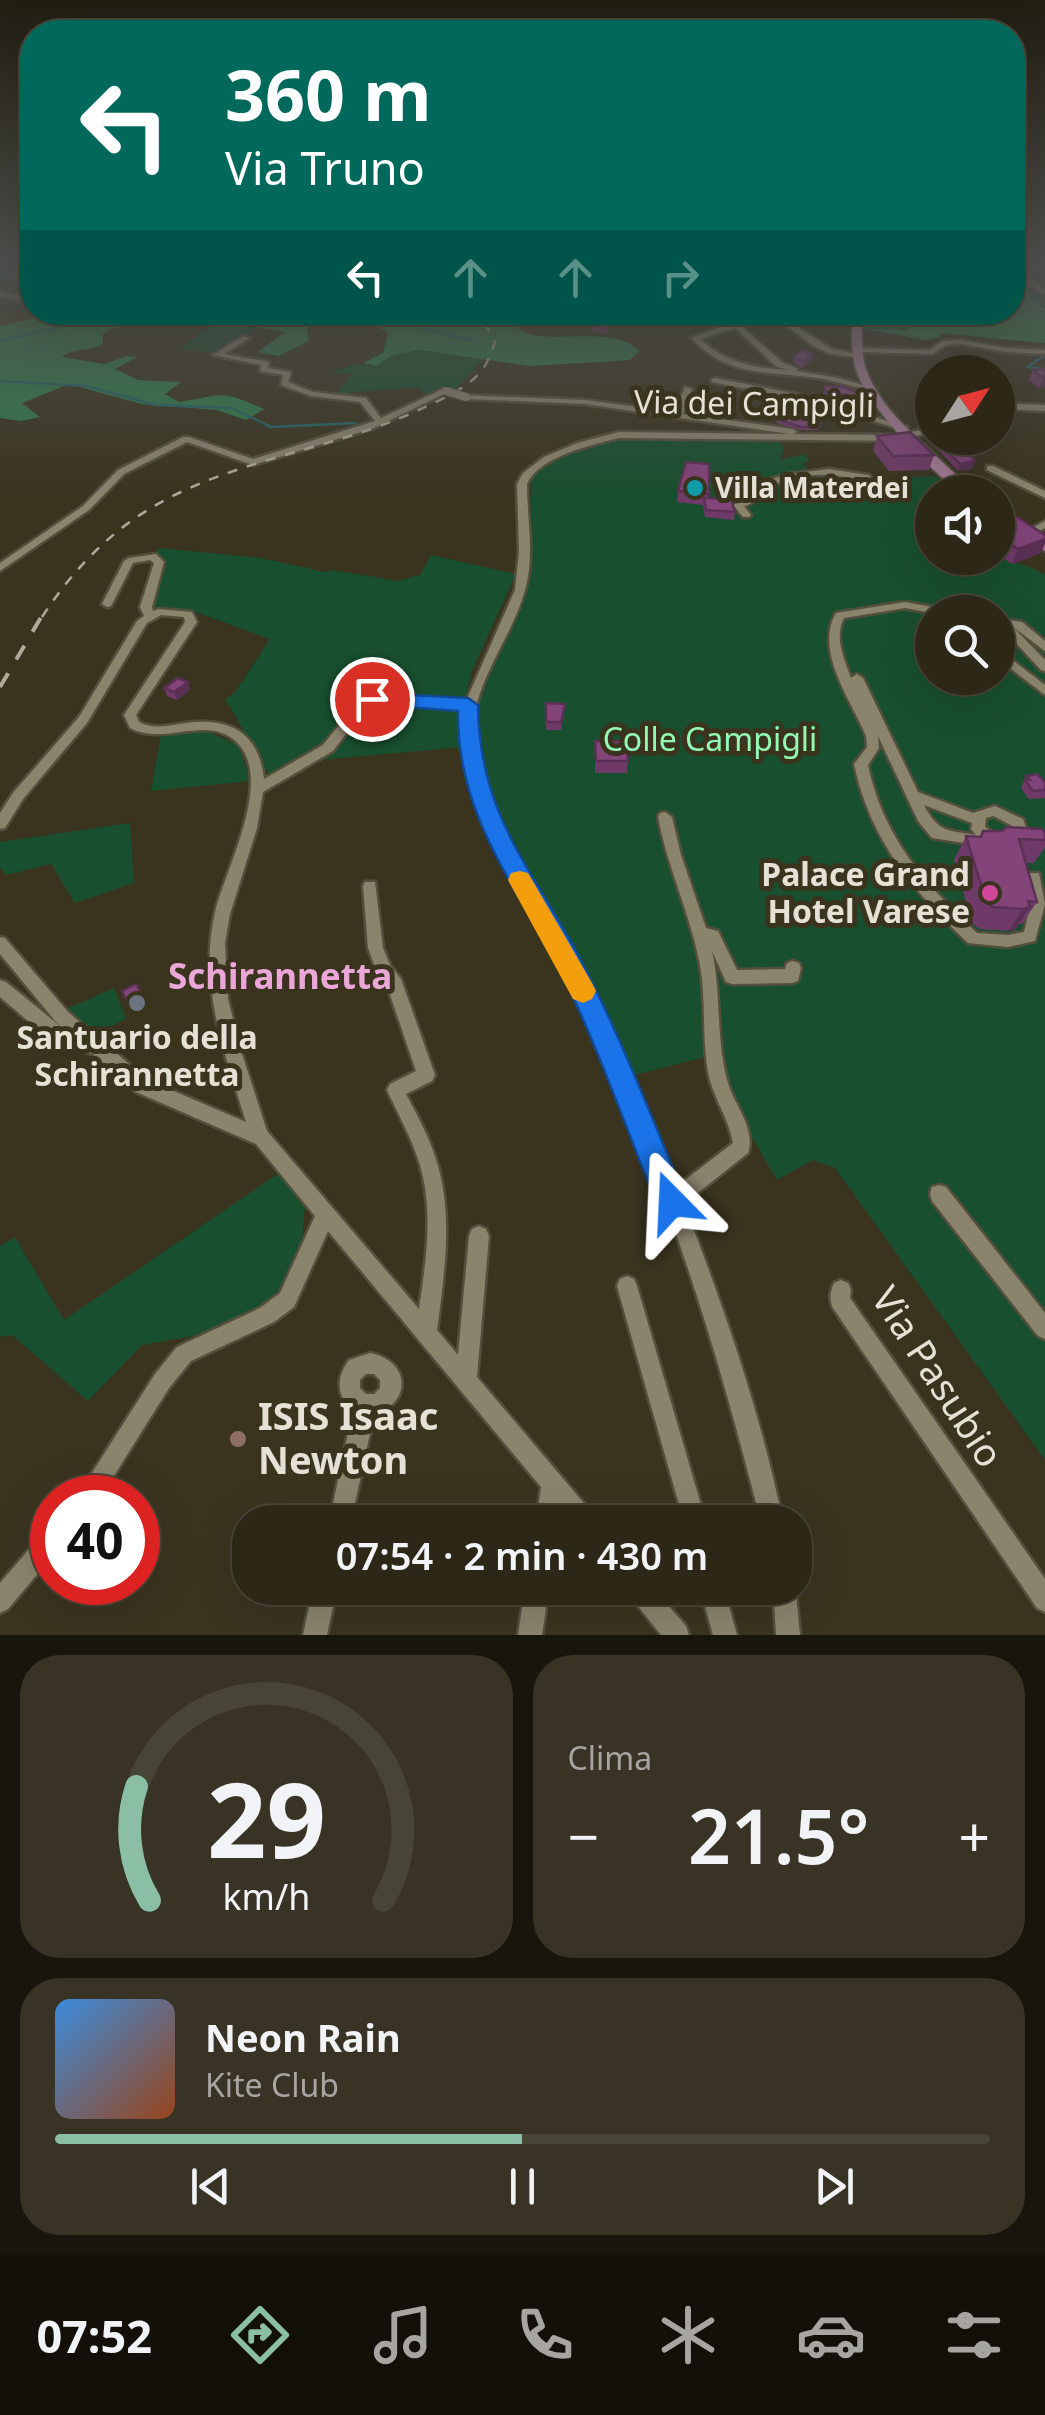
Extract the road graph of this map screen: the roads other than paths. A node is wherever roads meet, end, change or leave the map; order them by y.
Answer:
1 (235, 344) edge
2 (701, 344) edge
3 (757, 344) edge
4 (819, 344) edge
5 (858, 344) edge
6 (945, 344) edge
7 (973, 344) edge
8 (1045, 352) edge
9 (858, 353) junction
10 (814, 375) junction
11 (715, 380) dead end
12 (688, 389) dead end
13 (872, 389) junction
14 (1015, 407) edge
15 (1045, 408) edge
16 (679, 414) junction
17 (380, 422) junction
18 (915, 431) edge
19 (909, 432) junction
20 (819, 439) junction
21 (990, 468) dead end
22 (950, 475) edge
23 (877, 483) dead end
24 (1045, 495) edge
25 (746, 514) dead end
26 (1045, 524) edge
27 (1015, 526) edge
28 (1026, 534) junction
29 (1045, 547) edge
30 (0, 568) edge
31 (107, 604) dead end
32 (915, 607) edge
33 (149, 616) junction
34 (832, 628) junction
35 (1045, 647) edge
36 (1015, 667) edge
37 (1045, 667) edge
38 (1045, 691) edge
39 (468, 705) junction
40 (259, 788) junction
41 (912, 795) junction
42 (665, 817) dead end
43 (976, 818) junction
44 (0, 824) edge
45 (996, 841) junction
46 (1034, 877) edge
47 (370, 886) dead end
48 (699, 933) junction
49 (0, 943) edge
50 (792, 968) dead end
51 (0, 987) edge
52 (93, 1047) junction
53 (260, 1137) junction
54 (939, 1194) dead end
55 (672, 1202) junction
56 (326, 1213) junction
57 (479, 1236) dead end
58 (627, 1286) dead end
59 (842, 1290) dead end
60 (1045, 1329) edge
61 (426, 1333) junction
62 (466, 1383) junction
63 (365, 1406) dead end
64 (102, 1475) edge
65 (552, 1483) junction
66 (344, 1505) edge
67 (549, 1505) edge
68 (571, 1505) edge
69 (690, 1505) edge
70 (767, 1505) edge
71 (30, 1566) edge
72 (1045, 1600) edge
73 (0, 1601) edge
74 (322, 1605) edge
75 (534, 1605) edge
76 (652, 1605) edge
77 (717, 1605) edge
78 (787, 1605) edge
79 (315, 1635) edge
80 (530, 1635) edge
81 (677, 1635) edge
82 (725, 1635) edge
83 (788, 1635) edge

1 - 17 street
2 - 10 street
3 - 10 street
4 - 9 street
5 - 9 main road
6 - 9 street
7 - 8 street
9 - 13 main road
10 - 13 street
11 - 19 street
12 - 16 street
13 - 19 main road
14 - 15 street
16 - 17 street, bridge
16 - 20 street
17 - 30 street
18 - 19 street
19 - 20 street, Via dei Campigli
19 - 22 main road
20 - 39 street, Via dei Campigli
21 - 24 street
23 - 25 street
26 - 28 street
27 - 28 main road
28 - 29 main road
31 - 33 street
32 - 34 street
33 - 40 street
33 - 44 street
34 - 41 street
34 - 46 street
35 - 37 street
36 - 38 street
39 - 40 street
39 - 55 street, Via dei Campigli
40 - 53 street
41 - 43 street
41 - 45 street
42 - 48 street
43 - 45 street
43 - 45 street
47 - 61 street
48 - 50 street
48 - 55 street
49 - 52 street
51 - 52 street
52 - 53 street
53 - 56 street
54 - 60 street
55 - 70 street, Via dei Campigli
56 - 61 street
56 - 64 street
57 - 62 street
58 - 69 street
59 - 72 street, Via Pasubio
61 - 62 street
62 - 65 street
63 - 66 street
65 - 67 street
65 - 68 street
71 - 73 street
74 - 79 street
75 - 80 street
76 - 81 street
77 - 82 street
78 - 83 street

